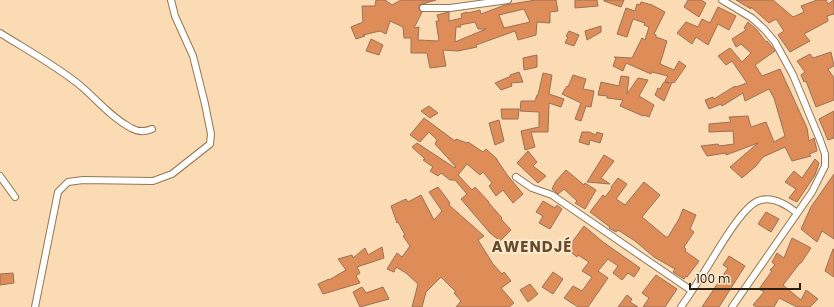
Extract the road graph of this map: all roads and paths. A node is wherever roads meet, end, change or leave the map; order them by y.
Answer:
1 (171, 0) edge
2 (508, 0) edge
3 (722, 0) edge
4 (423, 8) dead end
5 (0, 33) edge
6 (152, 129) dead end
7 (0, 176) edge
8 (516, 177) dead end
9 (15, 197) dead end
10 (797, 213) junction
11 (692, 291) junction
12 (35, 307) edge
13 (681, 307) edge
14 (732, 307) edge

1 - 12 street
2 - 4 street
3 - 10 street
5 - 6 street
7 - 9 street
8 - 11 street
10 - 11 street
10 - 14 street
11 - 13 street

